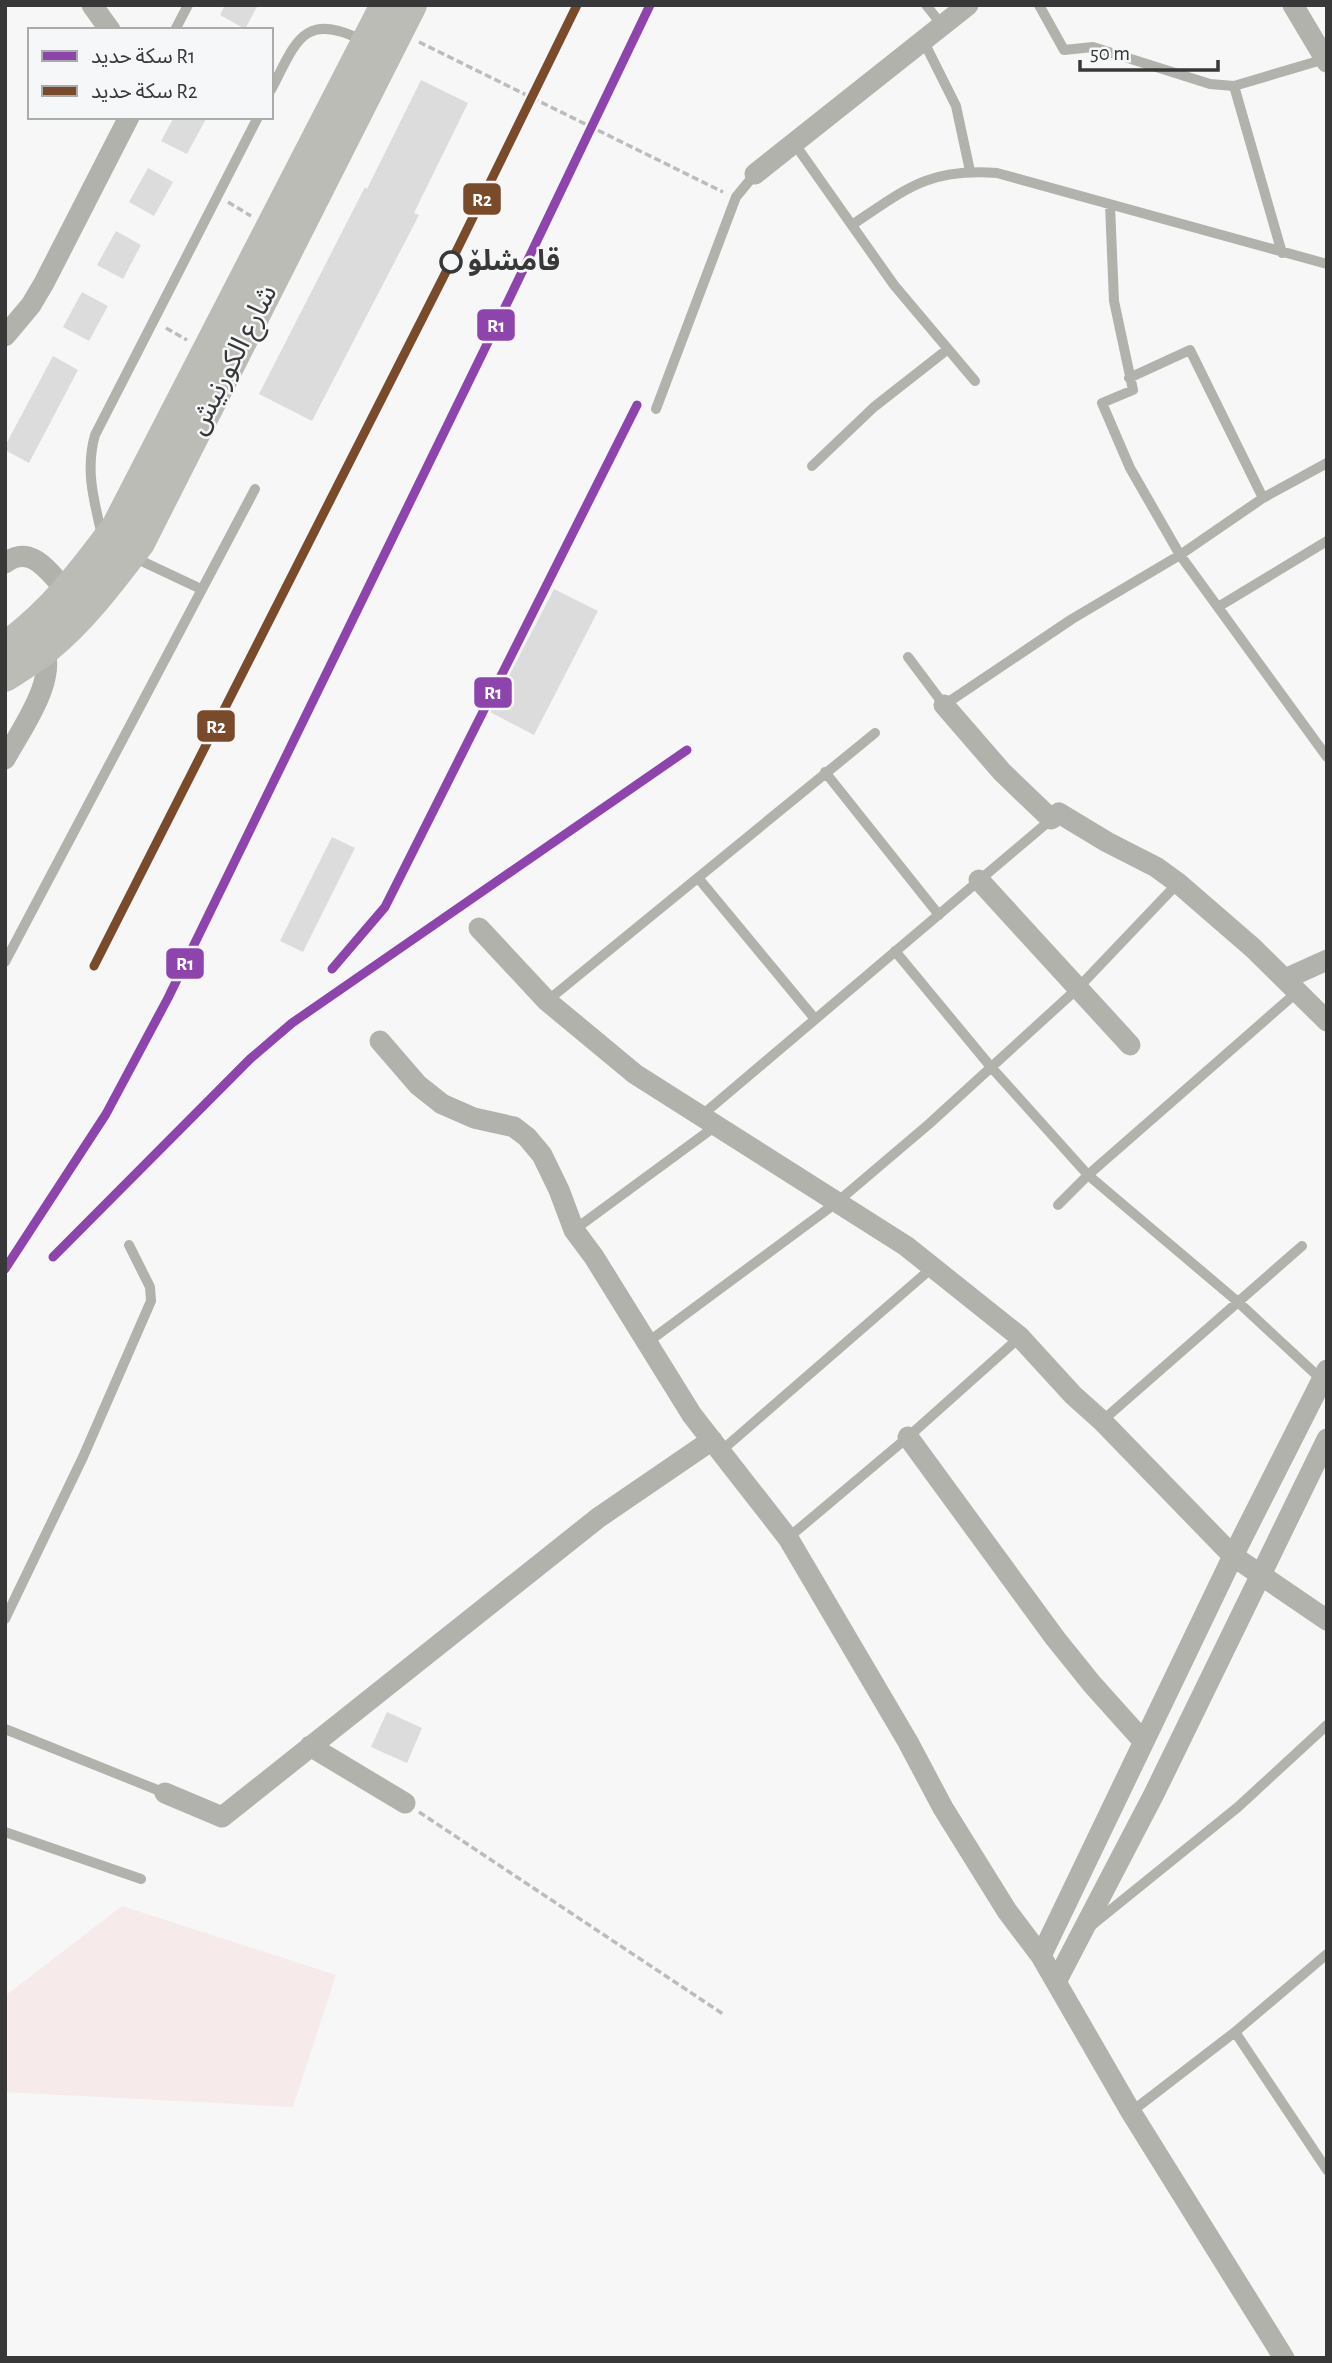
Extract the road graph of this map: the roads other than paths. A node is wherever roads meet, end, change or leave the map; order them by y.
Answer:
1 (92, 5) edge
2 (188, 5) edge
3 (926, 5) edge
4 (968, 5) edge
5 (1040, 5) edge
6 (1293, 5) edge
7 (390, 6) edge
8 (942, 25) junction
9 (109, 28) edge
10 (176, 28) edge
11 (923, 40) junction
12 (367, 42) junction
13 (1326, 61) edge
14 (273, 86) edge
15 (1234, 86) junction
16 (128, 119) edge
17 (257, 119) edge
18 (794, 143) junction
19 (970, 171) junction
20 (755, 174) joint
21 (1110, 205) junction
22 (852, 225) junction
23 (1282, 253) junction
24 (1327, 264) edge
25 (5, 336) edge
26 (948, 349) junction
27 (1129, 378) junction
28 (975, 380) dead end
29 (656, 410) dead end
30 (1327, 463) edge
31 (812, 466) dead end
32 (255, 489) dead end
33 (1263, 498) junction
34 (1327, 541) edge
35 (117, 550) junction
36 (1180, 555) junction
37 (5, 563) edge
38 (201, 589) junction
39 (67, 591) junction
40 (1218, 607) junction
41 (38, 638) junction
42 (5, 647) edge
43 (908, 657) dead end
44 (5, 677) edge
45 (944, 705) junction
46 (875, 733) dead end
47 (1322, 741) edge
48 (1327, 757) edge
49 (5, 759) edge
50 (825, 772) junction
51 (1059, 813) junction
52 (699, 879) junction
53 (979, 880) junction
54 (1178, 883) junction
55 (939, 915) junction
56 (478, 928) dead end
57 (895, 951) junction
58 (1327, 960) edge
59 (5, 962) edge
60 (1291, 986) junction
61 (1078, 988) junction
62 (547, 1001) junction
63 (815, 1019) junction
64 (1327, 1021) edge
65 (380, 1041) dead end
66 (1130, 1045) dead end
67 (990, 1067) junction
68 (709, 1121) junction
69 (1088, 1175) junction
70 (836, 1203) junction
71 (1058, 1205) dead end
72 (573, 1230) junction
73 (129, 1245) dead end
74 (1303, 1246) dead end
75 (933, 1267) junction
76 (1238, 1302) junction
77 (1020, 1337) junction
78 (648, 1342) junction
79 (1324, 1375) edge
80 (1102, 1422) junction
81 (908, 1437) junction
82 (1327, 1439) edge
83 (716, 1446) junction
84 (788, 1538) junction
85 (1233, 1556) junction
86 (1259, 1574) junction
87 (5, 1619) edge
88 (1327, 1620) edge
89 (1327, 1726) edge
90 (5, 1730) edge
91 (1144, 1742) junction
92 (310, 1746) junction
93 (165, 1793) joint
94 (405, 1803) road end
95 (5, 1832) edge
96 (141, 1879) dead end
97 (1085, 1931) junction
98 (1041, 1956) junction
99 (1325, 1959) edge
100 (1056, 1982) junction
101 (1235, 2032) junction
102 (1131, 2112) junction
103 (1327, 2170) edge
104 (1284, 2358) edge

1 - 9 street
2 - 10 lane
3 - 8 lane
4 - 8 street
5 - 15 lane
6 - 13 street
7 - 12 street, شارع الكورنيش
7 - 35 street, شارع الكورنيش
8 - 11 street
11 - 18 street
11 - 19 lane
12 - 14 lane
12 - 35 street, شارع الكورنيش
13 - 15 lane
15 - 23 lane
16 - 25 street
17 - 35 lane
18 - 20 street
18 - 22 lane
19 - 21 lane
19 - 22 lane
20 - 29 lane
21 - 23 lane
21 - 27 lane
22 - 26 lane
23 - 24 lane
26 - 28 lane
26 - 31 lane
27 - 33 lane
27 - 36 lane
30 - 33 lane
32 - 38 lane
33 - 36 lane
34 - 40 lane
35 - 38 lane
35 - 39 street, شارع الكورنيش
35 - 41 street, شارع الكورنيش
36 - 40 lane
36 - 45 lane
37 - 39 street
38 - 59 lane
39 - 41 street, شارع الكورنيش
40 - 47 lane
41 - 42 street, شارع الكورنيش
41 - 44 street, شارع الكورنيش
41 - 49 street
43 - 45 lane
45 - 51 street
46 - 50 lane
47 - 48 lane
50 - 52 lane
50 - 55 lane
51 - 53 lane
51 - 54 street
52 - 62 lane
52 - 63 lane
53 - 55 lane
53 - 61 street
54 - 60 street
54 - 61 lane
55 - 57 lane
56 - 62 street
57 - 63 lane
57 - 67 lane
58 - 60 street
60 - 64 street
60 - 69 lane
61 - 66 street
61 - 67 lane
62 - 68 street
63 - 68 lane
65 - 72 street
67 - 69 lane
67 - 70 lane
68 - 70 street
68 - 72 lane
69 - 71 lane
69 - 76 lane
70 - 75 street
70 - 78 lane
72 - 78 street
73 - 87 lane
74 - 76 lane
75 - 77 street
75 - 83 lane
76 - 79 lane
76 - 80 lane
77 - 80 street
77 - 81 lane
78 - 83 street
79 - 85 street
80 - 85 street
81 - 84 lane
81 - 91 street
82 - 86 street
83 - 84 street
83 - 92 street
84 - 98 street
85 - 86 street
85 - 91 street
86 - 88 street
86 - 97 street
89 - 97 lane
90 - 93 lane
91 - 98 street
92 - 93 street
92 - 94 street
95 - 96 lane
97 - 100 street
98 - 100 street
99 - 101 lane
100 - 102 street
101 - 102 lane
101 - 103 lane
102 - 104 street

